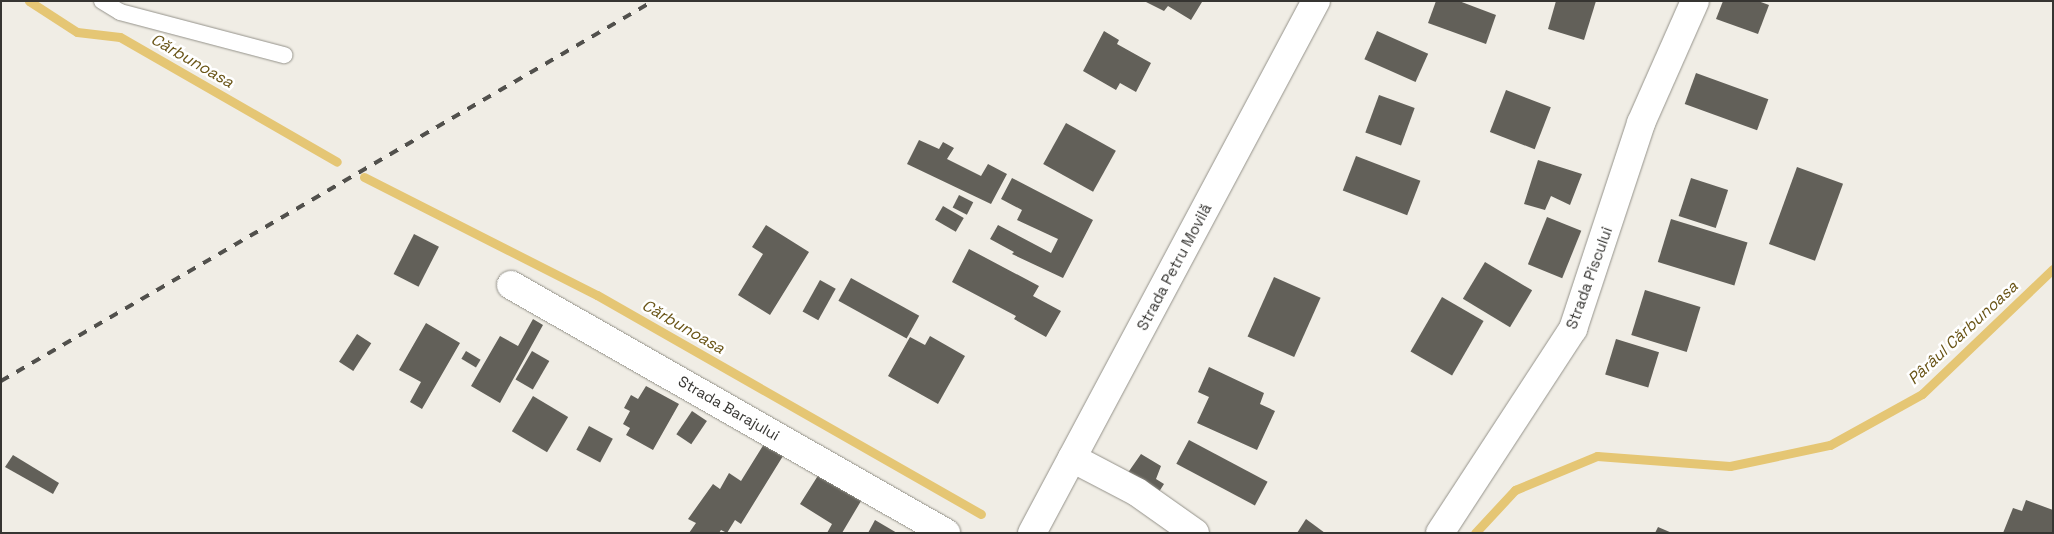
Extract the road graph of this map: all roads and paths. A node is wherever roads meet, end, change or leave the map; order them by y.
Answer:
1 (102, 1) edge
2 (1316, 1) edge
3 (1695, 1) edge
4 (284, 55) dead end
5 (511, 285) dead end
6 (1072, 458) junction
7 (946, 533) edge
8 (1032, 533) edge
9 (1195, 533) edge
10 (1440, 533) edge

1 - 4 lane
2 - 6 street, Strada Petru Movilă
3 - 10 street, Strada Piscului
5 - 7 street, Strada Barajului
6 - 8 street, Strada Petru Movilă
6 - 9 street

